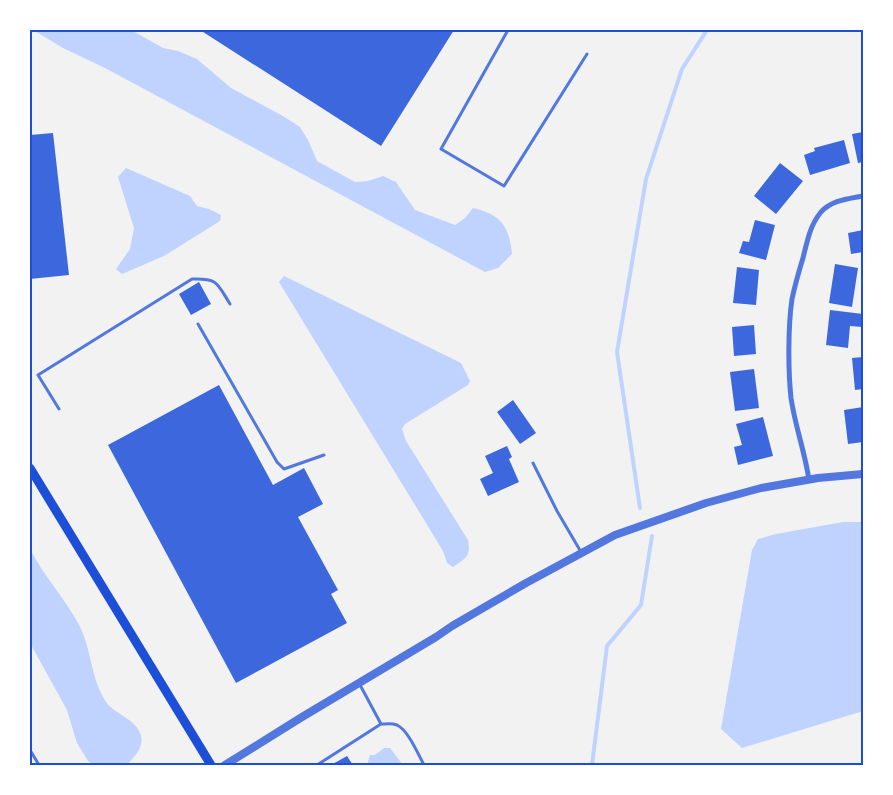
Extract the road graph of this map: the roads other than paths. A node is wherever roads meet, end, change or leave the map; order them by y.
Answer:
1 (508, 30) edge
2 (587, 54) dead end
3 (863, 196) edge
4 (230, 304) dead end
5 (198, 324) dead end
6 (59, 409) dead end
7 (324, 456) dead end
8 (533, 462) dead end
9 (30, 468) edge
10 (863, 474) edge
11 (809, 480) junction
12 (581, 553) junction
13 (359, 682) junction
14 (381, 724) junction
15 (30, 750) edge
16 (39, 765) edge
17 (211, 765) edge
18 (225, 765) edge
19 (316, 765) edge
20 (424, 765) edge

1 - 2 lane
3 - 11 street
4 - 6 lane
5 - 7 lane
8 - 12 lane
9 - 17 main road
10 - 11 street
11 - 12 street
12 - 13 street
13 - 14 lane
13 - 18 street
14 - 19 lane
14 - 20 lane
15 - 16 lane

